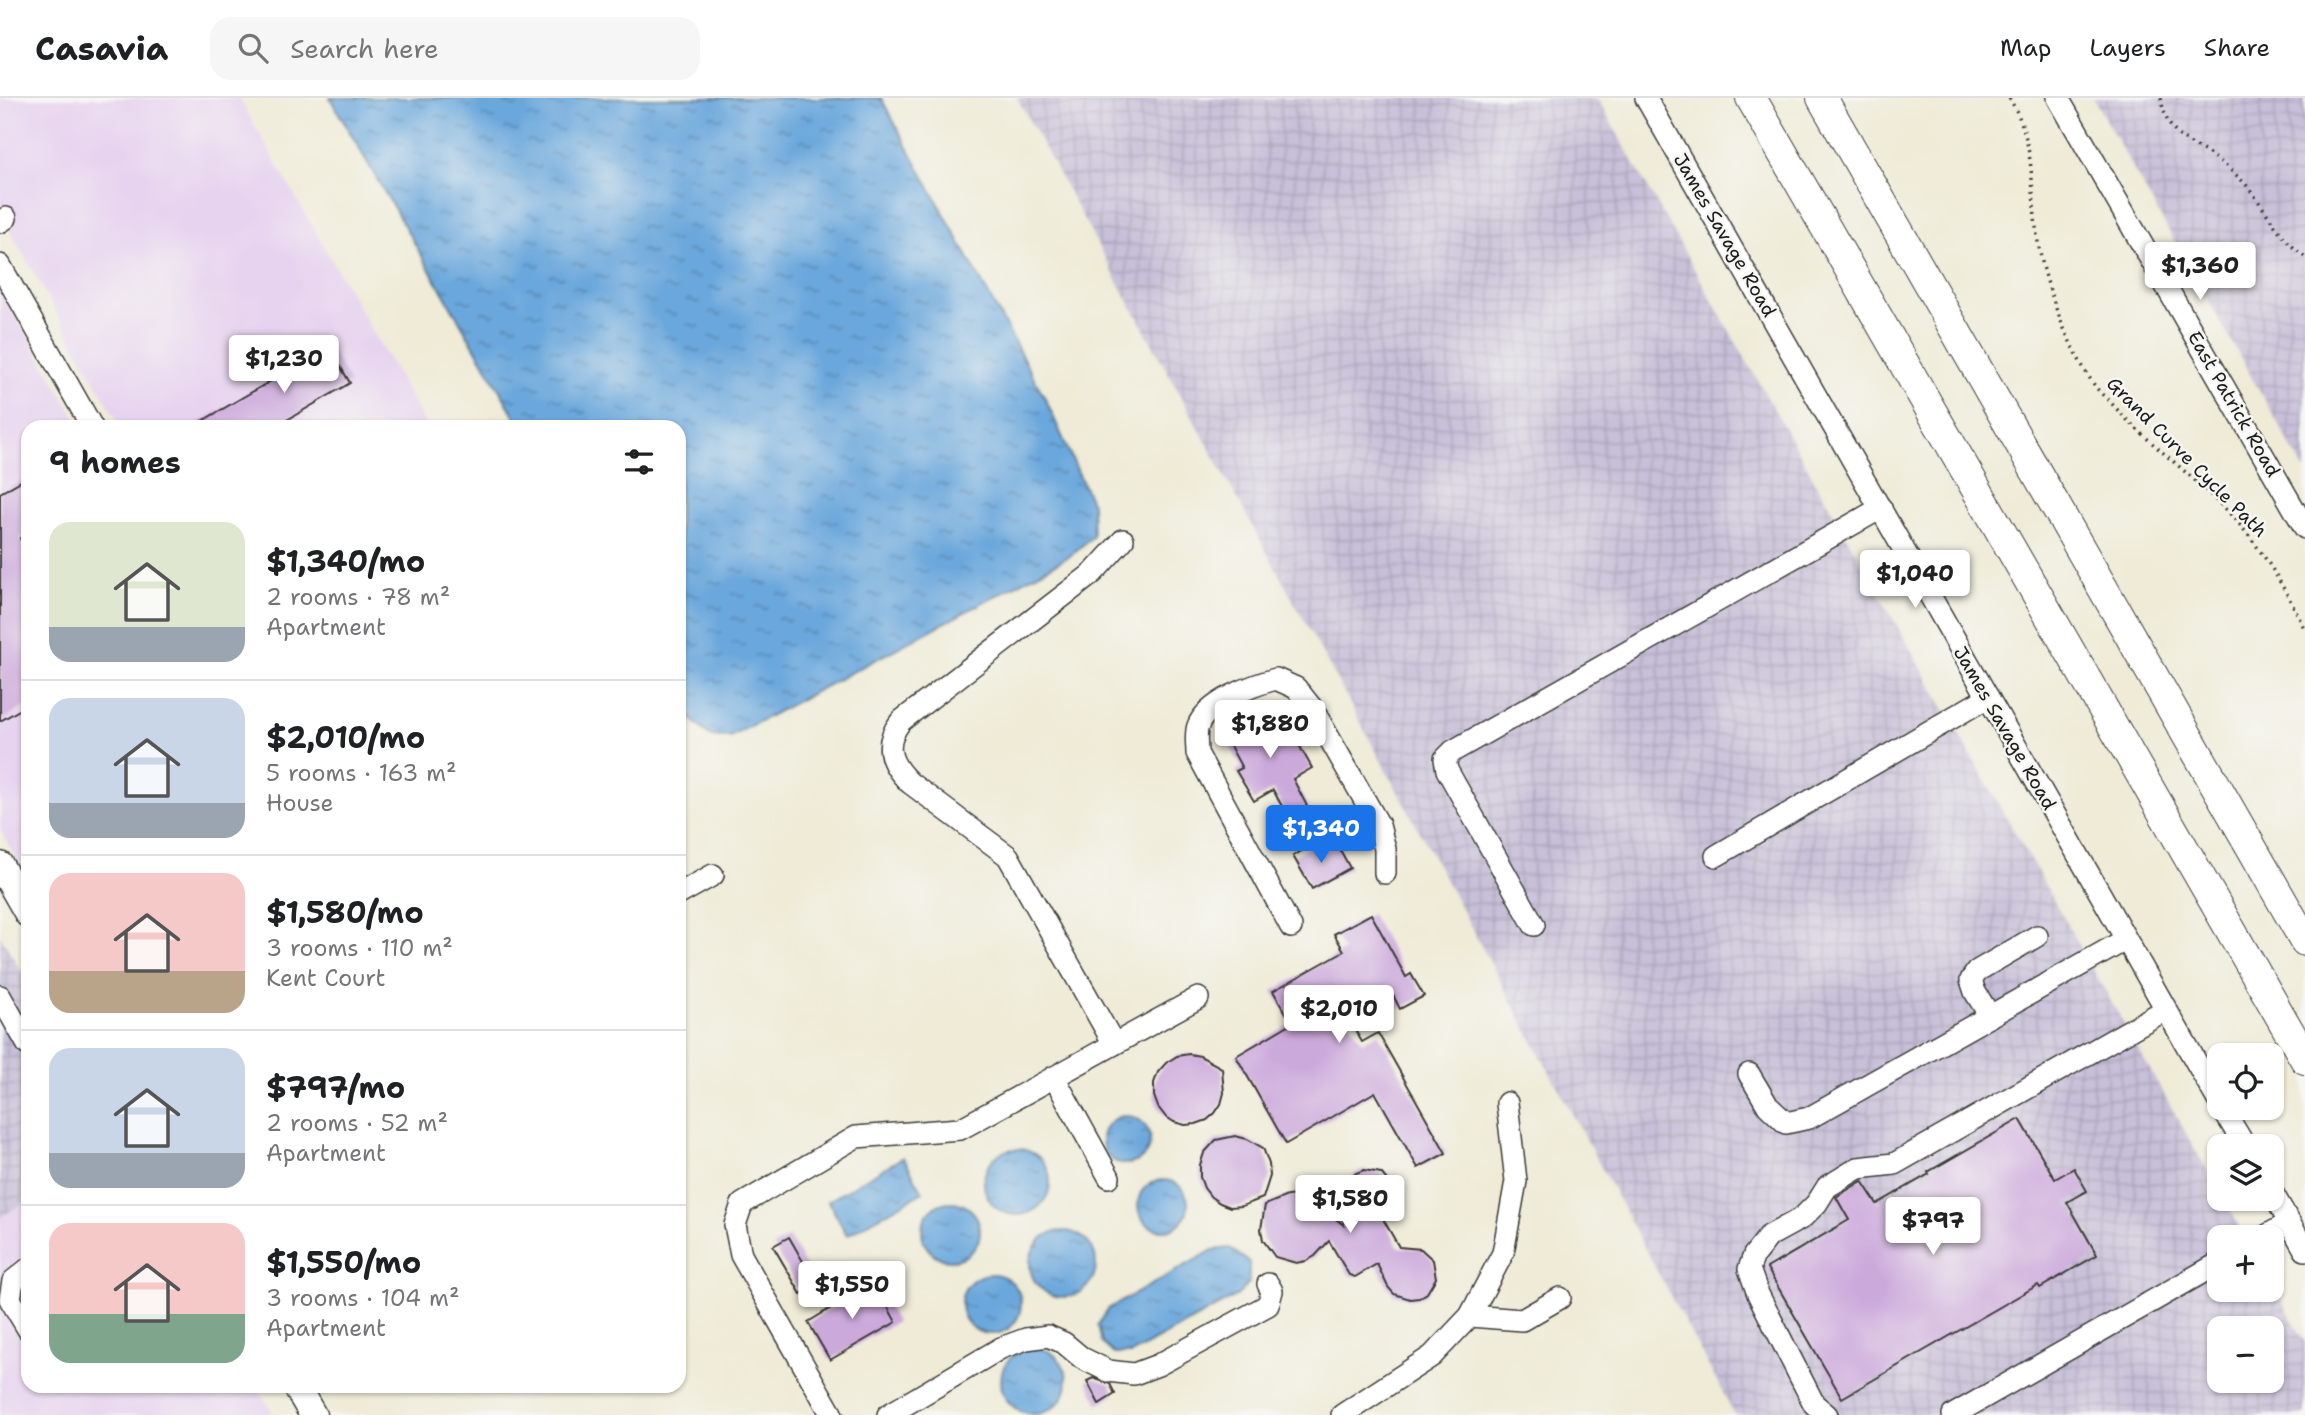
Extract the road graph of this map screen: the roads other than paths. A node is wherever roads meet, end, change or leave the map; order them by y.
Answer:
1 (1646, 98) edge
2 (1751, 98) edge
3 (1822, 98) edge
4 (2058, 98) edge
5 (0, 265) edge
6 (88, 420) edge
7 (1881, 508) junction
8 (2305, 527) edge
9 (1123, 540) dead end
10 (1988, 697) junction
11 (1716, 856) dead end
12 (0, 865) edge
13 (1385, 873) dead end
14 (713, 875) dead end
15 (686, 890) edge
16 (21, 902) edge
17 (1534, 925) dead end
18 (1291, 927) dead end
19 (2037, 936) dead end
20 (2125, 940) junction
21 (2305, 941) edge
22 (1198, 998) dead end
23 (9, 1008) edge
24 (2165, 1010) junction
25 (1990, 1016) junction
26 (21, 1031) edge
27 (1114, 1044) junction
28 (2305, 1059) edge
29 (1749, 1074) dead end
30 (1054, 1077) junction
31 (2207, 1082) edge
32 (1507, 1103) dead end
33 (1109, 1177) dead end
34 (2282, 1211) edge
35 (2289, 1223) junction
36 (2284, 1226) edge
37 (2305, 1250) edge
38 (2207, 1270) edge
39 (21, 1275) edge
40 (1268, 1284) dead end
41 (1560, 1298) dead end
42 (1470, 1316) junction
43 (21, 1317) edge
44 (300, 1393) edge
45 (313, 1415) edge
46 (832, 1415) edge
47 (888, 1415) edge
48 (1342, 1415) edge
49 (1827, 1415) edge
50 (1953, 1415) edge

1 - 7 street, James Savage Road
2 - 28 highway
3 - 21 highway
4 - 8 street, East Patrick Road
5 - 6 street
7 - 10 street, James Savage Road
7 - 17 street
9 - 27 street
10 - 11 street
10 - 20 street, James Savage Road
12 - 16 main road
13 - 18 street
14 - 15 street
19 - 25 street
20 - 24 street, James Savage Road
20 - 25 street
22 - 27 street
23 - 26 street
24 - 31 street, James Savage Road
24 - 49 street
25 - 29 street
27 - 30 street
30 - 33 street
30 - 46 street
32 - 42 street
34 - 35 street
35 - 36 street
35 - 37 street
38 - 50 street
39 - 43 street
40 - 47 street
41 - 42 street
42 - 48 street
44 - 45 main road

